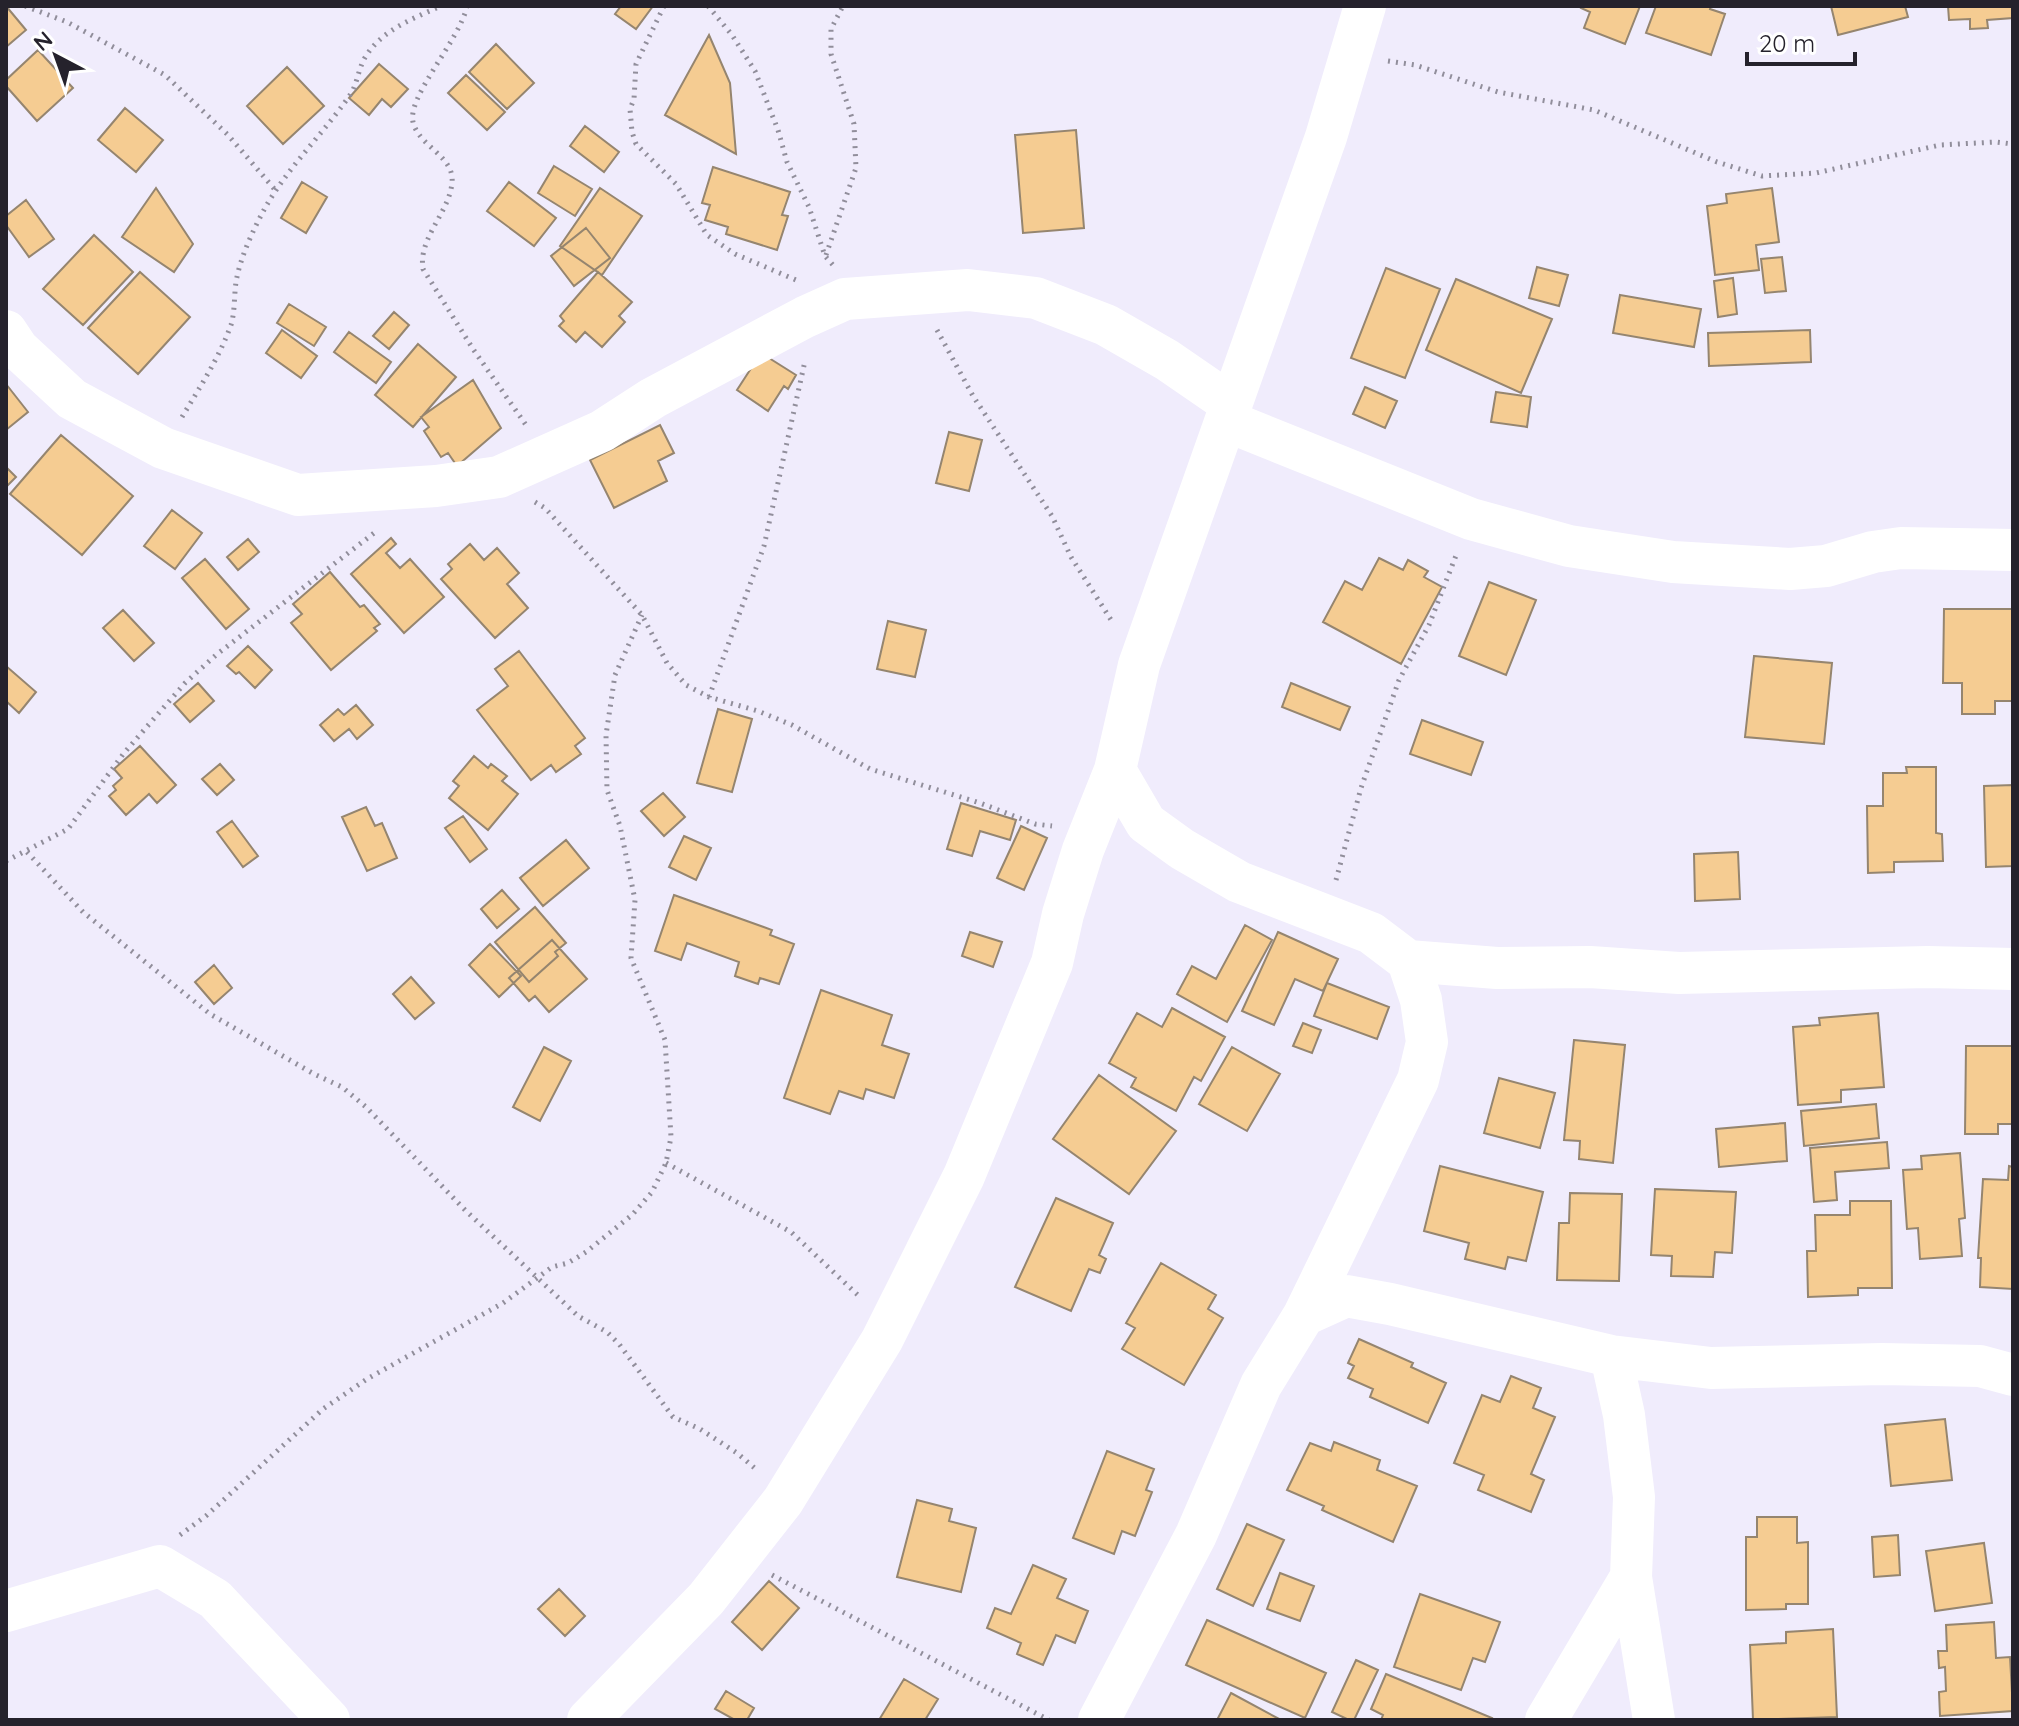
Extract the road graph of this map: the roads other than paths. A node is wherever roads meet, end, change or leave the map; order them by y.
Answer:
1 (1365, 6) edge
2 (6, 331) edge
3 (1229, 412) junction
4 (2013, 550) edge
5 (1115, 770) junction
6 (1408, 961) junction
7 (2013, 969) edge
8 (1304, 1315) junction
9 (1611, 1356) junction
10 (2013, 1375) edge
11 (1631, 1577) junction
12 (6, 1611) edge
13 (329, 1720) edge
14 (588, 1720) edge
15 (1099, 1720) edge
16 (1546, 1720) edge
17 (1654, 1720) edge

1 - 3 street
2 - 3 street
3 - 4 street
3 - 5 street
5 - 6 street
5 - 14 street
6 - 7 street
6 - 8 street
8 - 9 street
8 - 15 street
9 - 10 street
9 - 11 street
11 - 16 street
11 - 17 street
12 - 13 street

